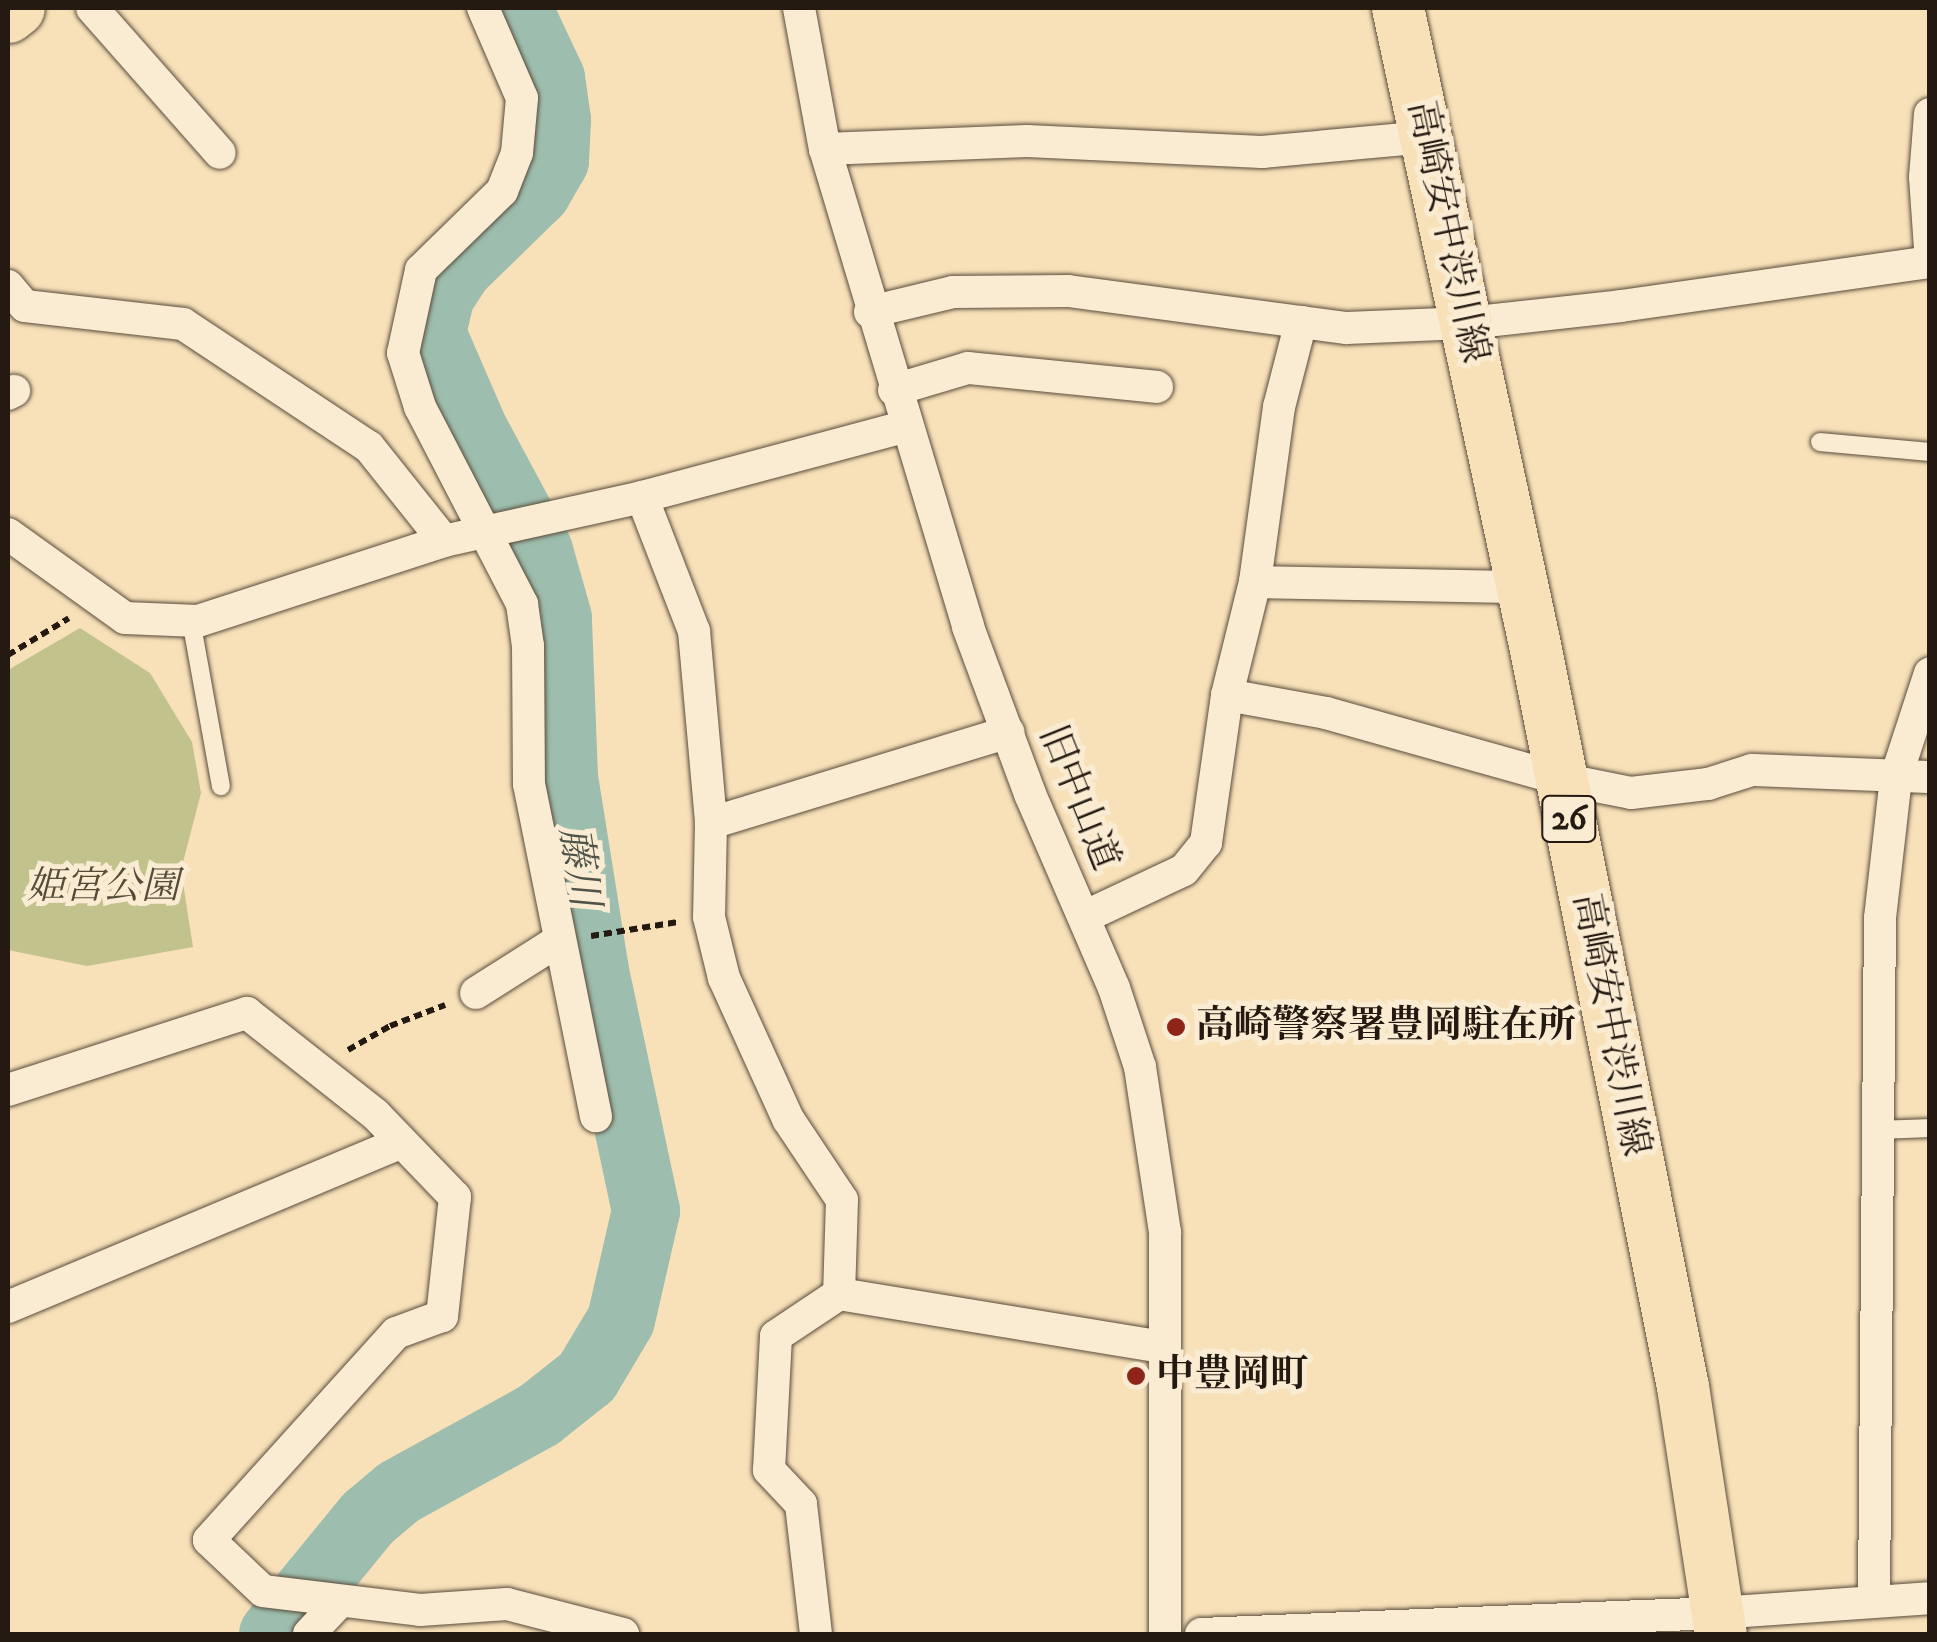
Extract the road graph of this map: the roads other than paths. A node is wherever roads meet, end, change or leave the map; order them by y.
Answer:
1 (16, 8) edge
2 (92, 8) edge
3 (483, 8) edge
4 (799, 8) edge
5 (1398, 8) edge
6 (8, 15) edge
7 (1930, 114) edge
8 (1426, 138) junction
9 (826, 150) junction
10 (220, 153) dead end
11 (1930, 248) edge
12 (1930, 262) edge
13 (8, 286) edge
14 (870, 312) junction
15 (1301, 322) junction
16 (1468, 323) junction
17 (1157, 387) dead end
18 (894, 390) junction
19 (906, 426) junction
20 (1820, 442) dead end
21 (1930, 452) edge
22 (642, 497) junction
23 (496, 528) junction
24 (8, 534) edge
25 (444, 540) junction
26 (1255, 582) junction
27 (1522, 587) junction
28 (191, 620) junction
29 (1930, 673) edge
30 (1227, 695) junction
31 (1008, 732) junction
32 (1896, 776) junction
33 (1930, 776) edge
34 (1561, 779) junction
35 (221, 786) dead end
36 (710, 823) junction
37 (1084, 917) junction
38 (558, 942) junction
39 (476, 993) road end
40 (8, 1090) edge
41 (596, 1116) dead end
42 (1930, 1128) edge
43 (1879, 1130) junction
44 (400, 1142) junction
45 (839, 1294) junction
46 (8, 1307) edge
47 (1163, 1347) junction
48 (1874, 1598) junction
49 (1930, 1598) edge
50 (330, 1599) junction
51 (418, 1622) edge
52 (1719, 1624) edge
53 (604, 1632) edge
54 (309, 1634) edge
55 (816, 1634) edge
56 (1164, 1634) edge
57 (1201, 1634) edge

1 - 6 highway
2 - 10 street
3 - 23 street
4 - 9 street, 旧中山道
5 - 8 main road, 高崎安中渋川線 / 26
7 - 11 street
8 - 9 street
8 - 16 main road, 高崎安中渋川線 / 26
9 - 14 street, 旧中山道
12 - 16 street
13 - 25 street
14 - 15 street
14 - 18 street, 旧中山道
15 - 16 street
15 - 26 street
16 - 27 main road, 高崎安中渋川線 / 26
17 - 18 street
18 - 19 street, 旧中山道
19 - 22 street
19 - 31 street, 旧中山道
20 - 21 lane
22 - 23 street
22 - 36 street
23 - 25 street
23 - 38 street
24 - 28 street
25 - 28 street
26 - 27 street
26 - 30 street
27 - 34 main road, 高崎安中渋川線 / 26
28 - 35 lane
29 - 32 street
30 - 34 street
30 - 37 street
31 - 36 street
31 - 37 street, 旧中山道
32 - 33 street
32 - 34 street
32 - 43 street
34 - 52 main road, 高崎安中渋川線 / 26
36 - 45 street
37 - 47 street, 旧中山道
38 - 39 street
38 - 41 street
40 - 44 street
42 - 43 lane
43 - 48 street
44 - 46 street
44 - 50 street
45 - 47 street
45 - 55 street
47 - 56 street, 旧中山道
48 - 49 street
48 - 52 street
50 - 51 street
50 - 54 street
51 - 53 street
52 - 57 street

